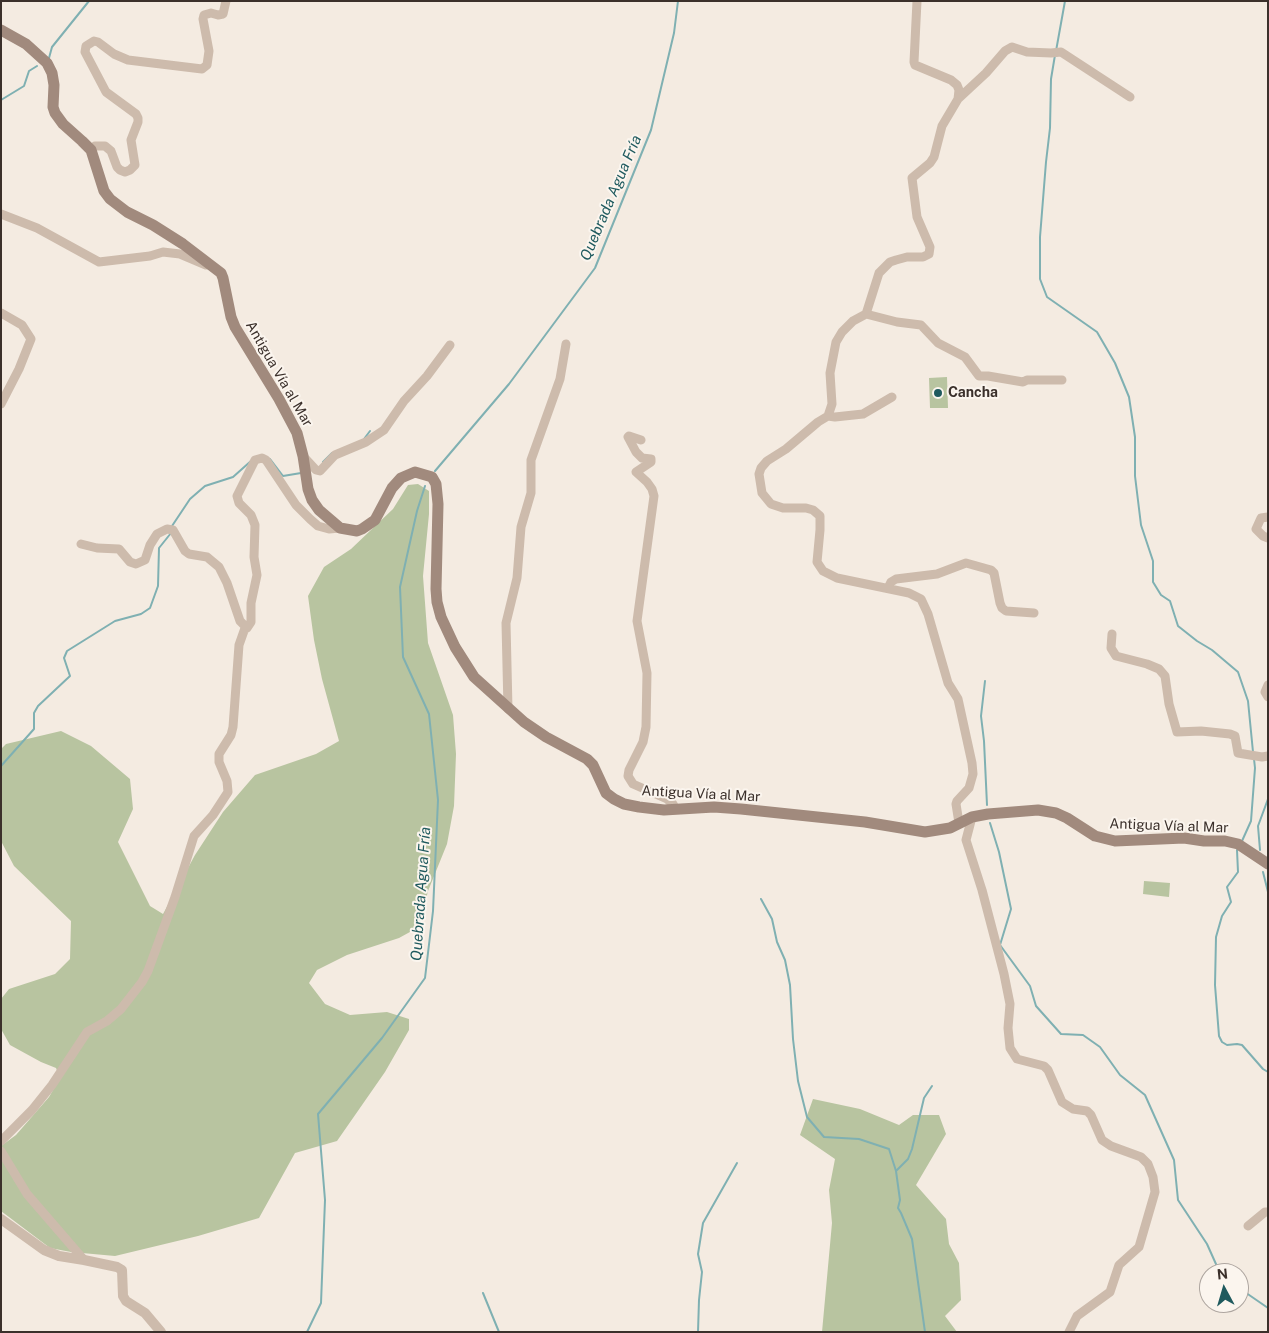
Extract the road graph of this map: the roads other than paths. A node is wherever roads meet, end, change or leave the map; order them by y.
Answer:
1 (226, 1) edge
2 (917, 1) edge
3 (1, 30) edge
4 (1130, 97) dead end
5 (958, 99) junction
6 (90, 150) junction
7 (1, 214) edge
8 (218, 270) junction
9 (1, 312) edge
10 (866, 314) junction
11 (566, 344) dead end
12 (450, 345) dead end
13 (1062, 380) dead end
14 (892, 397) dead end
15 (1, 404) edge
16 (828, 416) junction
17 (641, 440) dead end
18 (303, 456) junction
19 (1268, 517) edge
20 (340, 528) junction
21 (1268, 538) edge
22 (81, 544) dead end
23 (888, 588) junction
24 (1034, 613) dead end
25 (245, 628) junction
26 (1112, 634) dead end
27 (1268, 685) edge
28 (1268, 697) edge
29 (508, 708) junction
30 (1268, 756) edge
31 (675, 808) junction
32 (972, 817) junction
33 (959, 823) junction
34 (1268, 864) edge
35 (1, 1141) edge
36 (1, 1151) edge
37 (1268, 1212) edge
38 (1, 1219) edge
39 (1248, 1226) dead end
40 (84, 1260) junction
41 (161, 1332) edge
42 (1069, 1332) edge

1 - 6 street
2 - 5 street
3 - 6 main road
4 - 5 street
5 - 10 street
6 - 8 main road
7 - 8 street
8 - 18 main road, Antigua Vía al Mar
9 - 15 street
10 - 13 street
10 - 16 street
11 - 29 street
12 - 18 street
14 - 16 street
16 - 23 street
17 - 31 street
18 - 20 main road, Antigua Vía al Mar
19 - 21 street
20 - 25 street
20 - 29 main road, Antigua Vía al Mar
22 - 25 street
23 - 24 street
23 - 33 street
25 - 35 street
26 - 30 street
27 - 28 street
29 - 31 main road, Antigua Vía al Mar
31 - 33 main road, Antigua Vía al Mar
32 - 33 main road, Antigua Vía al Mar
32 - 34 main road, Antigua Vía al Mar
32 - 42 street
36 - 40 street
37 - 39 street
38 - 40 street
40 - 41 street

